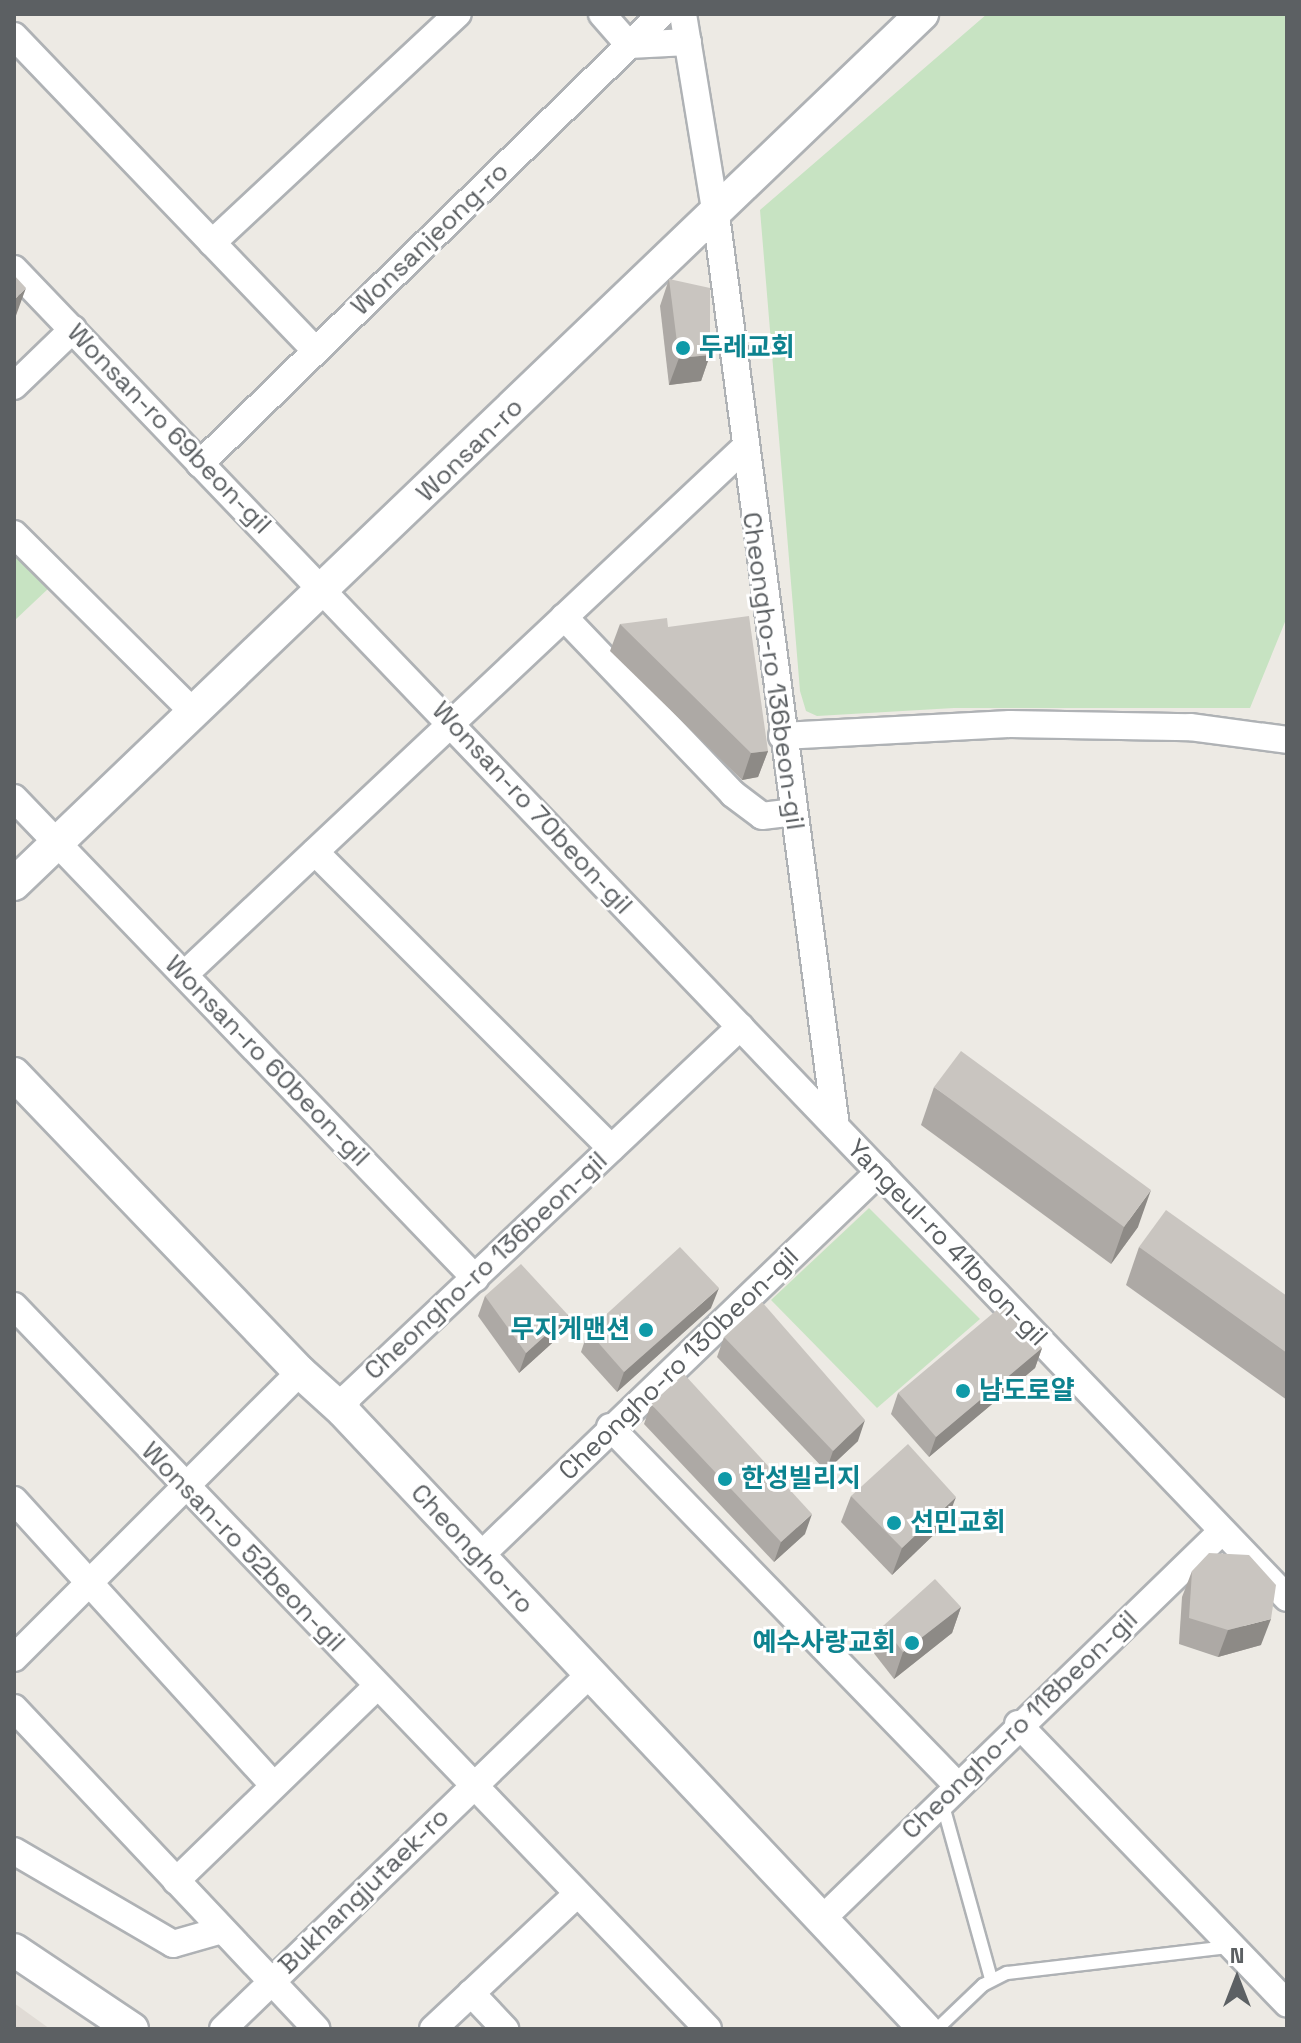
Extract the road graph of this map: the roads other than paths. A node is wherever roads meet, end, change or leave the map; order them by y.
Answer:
1 (458, 14) edge
2 (602, 14) edge
3 (661, 14) edge
4 (683, 14) edge
5 (922, 14) edge
6 (14, 36) edge
7 (688, 42) junction
8 (629, 45) junction
9 (716, 215) junction
10 (212, 243) junction
11 (14, 269) edge
12 (73, 329) junction
13 (316, 351) junction
14 (14, 386) edge
15 (743, 449) junction
16 (200, 464) junction
17 (14, 534) edge
18 (324, 589) junction
19 (564, 617) junction
20 (195, 714) junction
21 (452, 723) junction
22 (782, 736) junction
23 (1287, 740) edge
24 (14, 798) edge
25 (793, 812) junction
26 (59, 845) junction
27 (315, 852) junction
28 (14, 884) edge
29 (185, 974) junction
30 (740, 1027) junction
31 (14, 1074) edge
32 (836, 1126) junction
33 (611, 1148) junction
34 (879, 1172) junction
35 (475, 1278) junction
36 (14, 1306) edge
37 (300, 1372) junction
38 (343, 1411) junction
39 (610, 1427) junction
40 (188, 1489) junction
41 (14, 1500) edge
42 (1222, 1531) junction
43 (480, 1556) junction
44 (91, 1583) junction
45 (1287, 1598) edge
46 (14, 1658) edge
47 (589, 1675) junction
48 (377, 1686) junction
49 (14, 1708) edge
50 (1018, 1724) junction
51 (273, 1785) junction
52 (473, 1787) junction
53 (949, 1792) junction
54 (14, 1851) edge
55 (176, 1881) junction
56 (576, 1895) junction
57 (820, 1921) junction
58 (222, 1930) junction
59 (1230, 1947) junction
60 (14, 1950) edge
61 (991, 1979) junction
62 (270, 1981) junction
63 (471, 1993) junction
64 (1287, 2004) edge
65 (132, 2029) edge
66 (223, 2029) edge
67 (317, 2029) edge
68 (433, 2029) edge
69 (505, 2029) edge
70 (708, 2029) edge
71 (925, 2029) edge
72 (937, 2029) edge

1 - 10 street
2 - 8 street
3 - 8 street, Wonsanjeong-ro
4 - 7 street, Cheongho-ro 136beon-gil
5 - 9 street, Wonsan-ro
6 - 10 street
7 - 8 street
7 - 9 street, Cheongho-ro 136beon-gil
8 - 13 street, Wonsanjeong-ro
9 - 15 street, Cheongho-ro 136beon-gil
9 - 18 street, Wonsan-ro
10 - 13 street
11 - 12 street, Wonsan-ro 69beon-gil
12 - 14 street
12 - 16 street, Wonsan-ro 69beon-gil
13 - 16 street, Wonsanjeong-ro
15 - 19 street
15 - 22 street, Cheongho-ro 136beon-gil
16 - 18 street, Wonsan-ro 69beon-gil
17 - 20 street
18 - 20 street, Wonsan-ro
18 - 21 street, Wonsan-ro 70beon-gil
19 - 21 street
19 - 25 street
20 - 26 street, Wonsan-ro
21 - 27 street
21 - 30 street, Wonsan-ro 70beon-gil
22 - 23 street
22 - 25 street, Cheongho-ro 136beon-gil
24 - 26 street, Wonsan-ro 60beon-gil
25 - 32 street, Cheongho-ro 136beon-gil
26 - 28 street, Wonsan-ro
26 - 29 street, Wonsan-ro 60beon-gil
27 - 29 street
27 - 33 street
29 - 35 street, Wonsan-ro 60beon-gil
30 - 32 street, Yangeul-ro 41beon-gil
30 - 33 street, Cheongho-ro 136beon-gil
31 - 37 street, Cheongho-ro
32 - 34 street, Yangeul-ro 41beon-gil
33 - 35 street, Cheongho-ro 136beon-gil
34 - 39 street, Cheongho-ro 130beon-gil
34 - 42 street, Yangeul-ro 41beon-gil
35 - 38 street, Cheongho-ro 136beon-gil
36 - 40 street, Wonsan-ro 52beon-gil
37 - 38 street, Cheongho-ro
37 - 40 street
38 - 43 street, Cheongho-ro
39 - 43 street, Cheongho-ro 130beon-gil
39 - 53 street
40 - 44 street
40 - 48 street, Wonsan-ro 52beon-gil
41 - 44 street
42 - 45 street, Yangeul-ro 41beon-gil
42 - 50 street, Cheongho-ro 118beon-gil
43 - 47 street, Cheongho-ro
44 - 46 street
44 - 51 street
47 - 52 street, Bukhangjutaek-ro
47 - 57 street, Cheongho-ro
48 - 51 street
48 - 52 street, Wonsan-ro 52beon-gil
49 - 55 street, Bukhangjutaek-ro
50 - 53 street, Cheongho-ro 118beon-gil
50 - 59 street
51 - 55 street
52 - 56 street, Wonsan-ro 52beon-gil
52 - 62 street, Bukhangjutaek-ro
53 - 57 street, Cheongho-ro 118beon-gil
53 - 61 lane
54 - 58 street
55 - 58 street, Bukhangjutaek-ro
56 - 63 street
56 - 70 street, Wonsan-ro 52beon-gil
57 - 71 street, Cheongho-ro
58 - 62 street, Bukhangjutaek-ro
59 - 61 lane
59 - 64 street
60 - 65 street
61 - 72 lane
62 - 66 street
62 - 67 street
63 - 68 street
63 - 69 street

